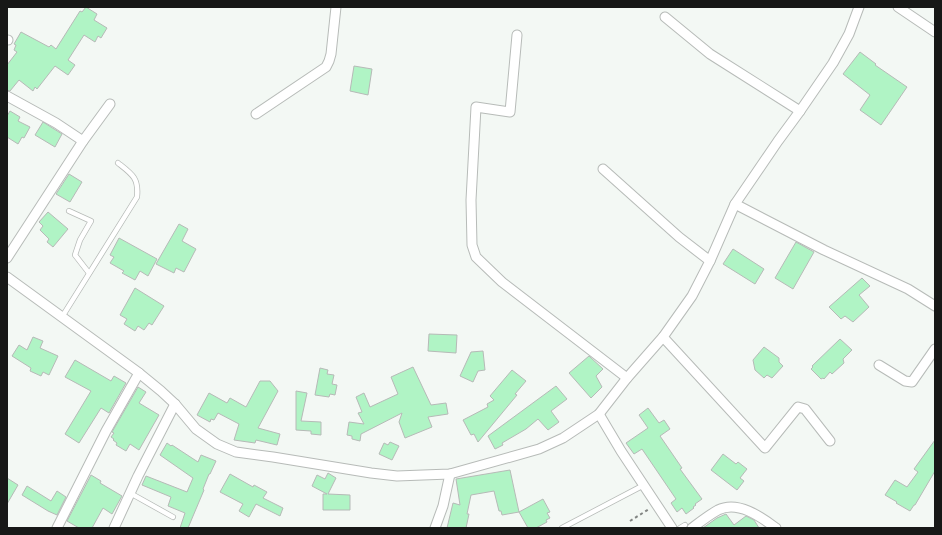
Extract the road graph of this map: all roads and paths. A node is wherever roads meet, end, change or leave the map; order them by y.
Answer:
1 (336, 7) edge
2 (859, 7) edge
3 (898, 7) edge
4 (665, 17) dead end
5 (935, 32) edge
6 (517, 35) dead end
7 (7, 96) edge
8 (110, 104) dead end
9 (800, 111) junction
10 (256, 114) dead end
11 (83, 141) junction
12 (118, 162) dead end
13 (603, 169) dead end
14 (735, 204) junction
15 (69, 211) dead end
16 (7, 258) edge
17 (710, 261) junction
18 (90, 273) junction
19 (7, 277) edge
20 (935, 306) edge
21 (62, 317) junction
22 (663, 336) junction
23 (935, 349) edge
24 (879, 365) dead end
25 (139, 373) junction
26 (627, 378) junction
27 (175, 404) junction
28 (599, 414) junction
29 (830, 441) dead end
30 (450, 474) junction
31 (644, 485) junction
32 (130, 493) junction
33 (657, 504) junction
34 (173, 517) dead end
35 (630, 521) dead end
36 (688, 526) edge
37 (57, 528) edge
38 (114, 528) edge
39 (435, 528) edge
40 (562, 528) edge
41 (672, 528) edge
42 (680, 528) edge
43 (776, 528) edge

1 - 10 street
2 - 9 street
3 - 5 street
4 - 9 street
6 - 26 street
7 - 11 street
8 - 11 street
9 - 14 street
11 - 16 street
12 - 18 lane
13 - 17 street
14 - 17 street
14 - 20 street
15 - 18 lane
17 - 22 street
18 - 21 lane
19 - 21 street
21 - 25 street
22 - 26 street
22 - 29 street
23 - 24 street
25 - 27 street
25 - 37 street
26 - 28 street
27 - 30 street
27 - 32 street
28 - 30 street
28 - 31 street
30 - 39 street
31 - 33 street
31 - 40 lane
32 - 34 lane
32 - 38 street
33 - 35 path
33 - 41 street
36 - 42 lane
36 - 43 street

